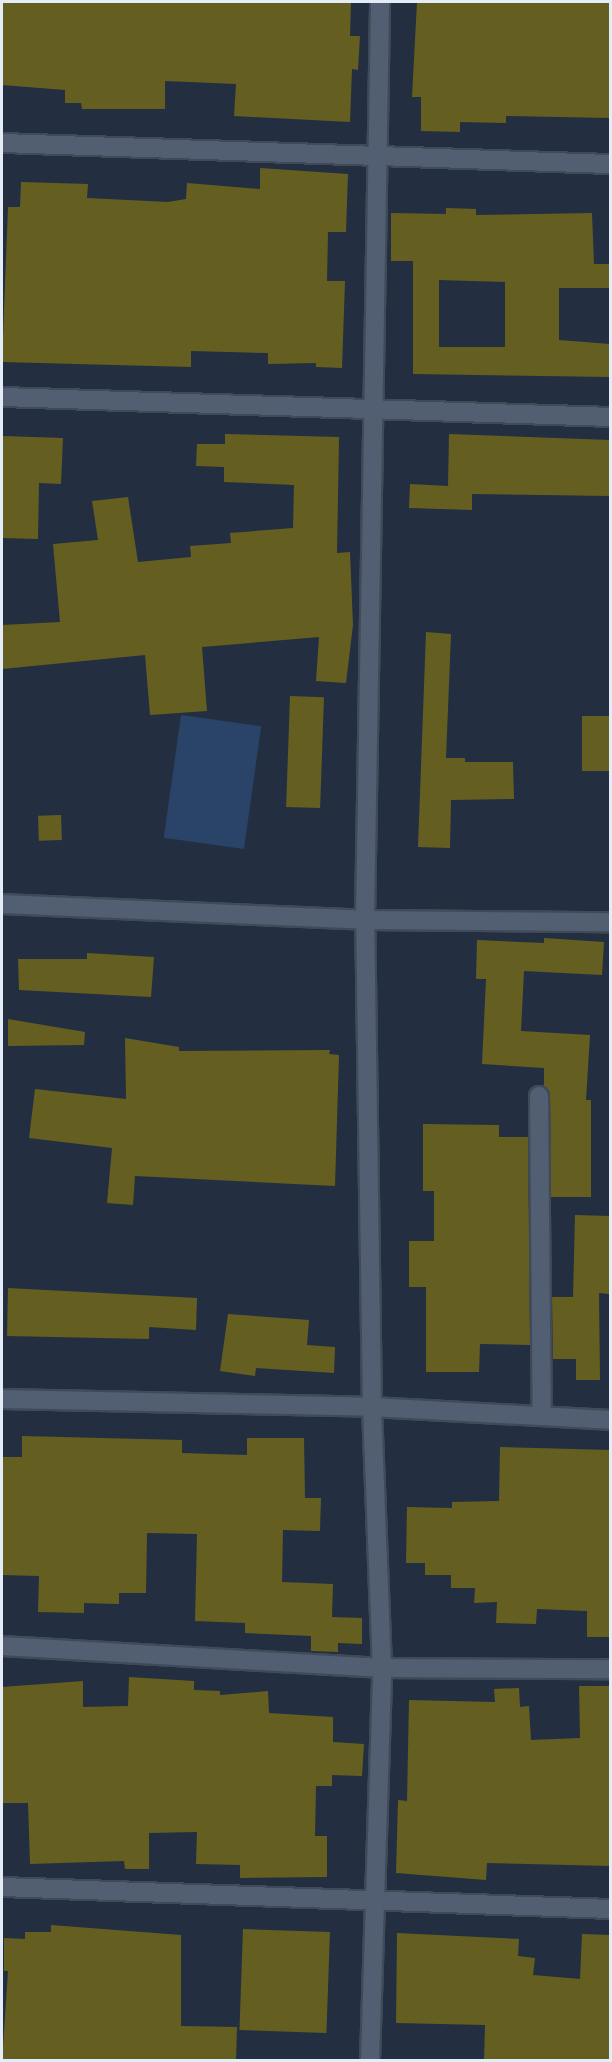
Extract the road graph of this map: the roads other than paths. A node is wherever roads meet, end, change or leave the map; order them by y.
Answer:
1 (380, 2) edge
2 (2, 143) edge
3 (376, 154) junction
4 (610, 164) edge
5 (2, 397) edge
6 (374, 407) junction
7 (610, 417) edge
8 (2, 904) edge
9 (365, 920) junction
10 (610, 922) edge
11 (539, 1096) dead end
12 (2, 1400) edge
13 (372, 1407) junction
14 (542, 1416) junction
15 (610, 1420) edge
16 (2, 1646) edge
17 (382, 1668) junction
18 (610, 1669) edge
19 (2, 1887) edge
20 (374, 1897) junction
21 (610, 1909) edge
22 (370, 2061) edge

1 - 3 street
2 - 3 street
3 - 4 street
3 - 6 street
5 - 6 street
6 - 7 street
6 - 9 street
8 - 9 street
9 - 10 street
9 - 13 street
11 - 14 street
12 - 13 street
13 - 14 street
13 - 17 street
14 - 15 street
16 - 17 street
17 - 18 street
17 - 20 street
19 - 20 street
20 - 21 street
20 - 22 street

